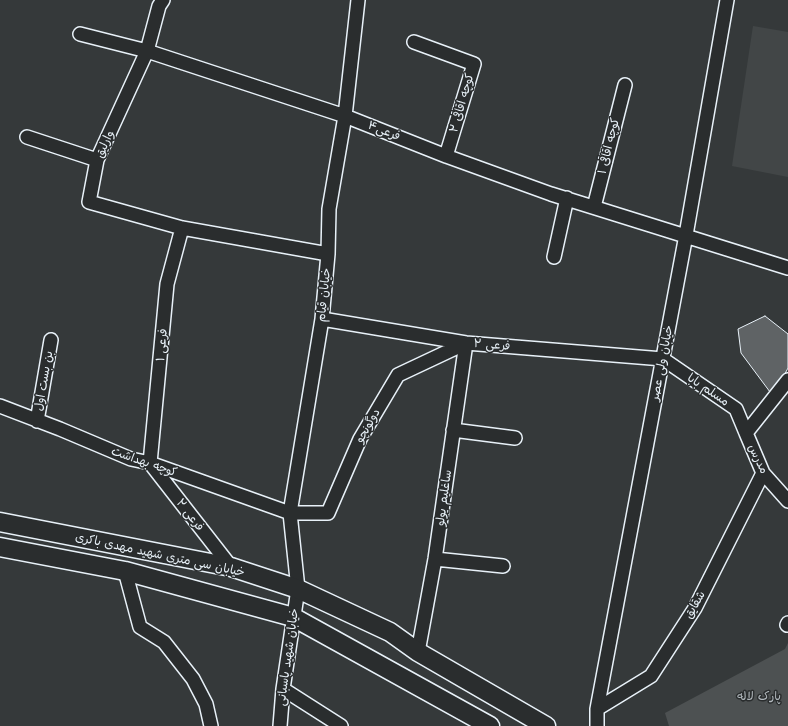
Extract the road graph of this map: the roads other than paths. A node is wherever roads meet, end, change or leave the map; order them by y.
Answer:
1 (163, 0) edge
2 (358, 0) edge
3 (727, 0) edge
4 (80, 34) dead end
5 (414, 42) dead end
6 (147, 51) junction
7 (625, 85) dead end
8 (345, 116) junction
9 (27, 137) dead end
10 (446, 156) junction
11 (97, 160) junction
12 (567, 198) junction
13 (594, 207) junction
14 (182, 228) junction
15 (686, 235) junction
16 (328, 254) junction
17 (554, 258) dead end
18 (788, 268) edge
19 (322, 319) junction
20 (50, 340) dead end
21 (466, 343) junction
22 (663, 359) junction
23 (788, 380) edge
24 (0, 406) edge
25 (37, 421) junction
26 (453, 430) junction
27 (746, 433) junction
28 (515, 438) dead end
29 (150, 463) junction
30 (763, 473) junction
31 (788, 502) edge
32 (290, 512) junction
33 (0, 522) edge
34 (0, 548) edge
35 (435, 559) junction
36 (503, 566) dead end
37 (231, 567) junction
38 (125, 571) junction
39 (298, 589) junction
40 (293, 617) junction
41 (418, 652) junction
42 (283, 688) junction
43 (596, 709) junction
44 (211, 726) edge
45 (280, 726) edge
46 (341, 726) edge
47 (490, 726) edge
48 (546, 726) edge
49 (597, 726) edge

1 - 6 street, وارلیق
2 - 8 street, خیابان قیام
3 - 15 street, خیابان ولی عصر
4 - 6 street, فرعی۴
5 - 10 street, کوچه اقاقی ۲
6 - 8 street, فرعی۴
6 - 11 street, وارلیق
7 - 13 street, کوچه اقاقی ۱
8 - 10 street, فرعی۴
8 - 16 street, خیابان قیام
9 - 11 street
10 - 12 street, فرعی۴
11 - 14 street, وارلیق
12 - 13 street, فرعی۴
12 - 17 street
13 - 15 street, فرعی۴
14 - 16 street
14 - 29 street, فرعی ۱
15 - 18 street, فرعی۴
15 - 22 street, خیابان ولی عصر
16 - 19 street, خیابان قیام
19 - 21 street, فرعی ۲
19 - 32 street, خیابان قیام
20 - 25 street, بن بست اول
21 - 22 street, فرعی ۲
21 - 26 street, ساغلیم یولو
21 - 32 street, دوگونچو
22 - 27 street, مسلم بابا
22 - 43 street, خیابان ولی عصر
23 - 27 street
24 - 25 street, کوچه بهداشت
25 - 29 street, کوچه بهداشت
26 - 28 street
26 - 35 street, ساغلیم یولو
27 - 30 street, مدرس
29 - 32 street, کوچه بهداشت
29 - 37 street, فرعی ۲
30 - 31 street, مدرس
30 - 43 street, شقایق
32 - 39 street, خیابان قیام
33 - 37 main road, خیابان سی متری شهید مهدی باکری
34 - 38 main road, خیابان سی متری شهید مهدی باکری
35 - 36 street
35 - 41 street, ساغلیم یولو
37 - 39 main road, خیابان سی متری شهید مهدی باکری
38 - 40 main road, خیابان سی متری شهید مهدی باکری
38 - 44 street
39 - 40 street, خیابان شهید پاسبانی
39 - 41 main road, خیابان سی متری شهید مهدی باکری
40 - 42 street, خیابان شهید پاسبانی
40 - 47 main road, خیابان سی متری شهید مهدی باکری
41 - 48 main road, خیابان سی متری شهید مهدی باکری
42 - 45 street, خیابان شهید پاسبانی
42 - 46 street
43 - 49 street, خیابان ولی عصر

